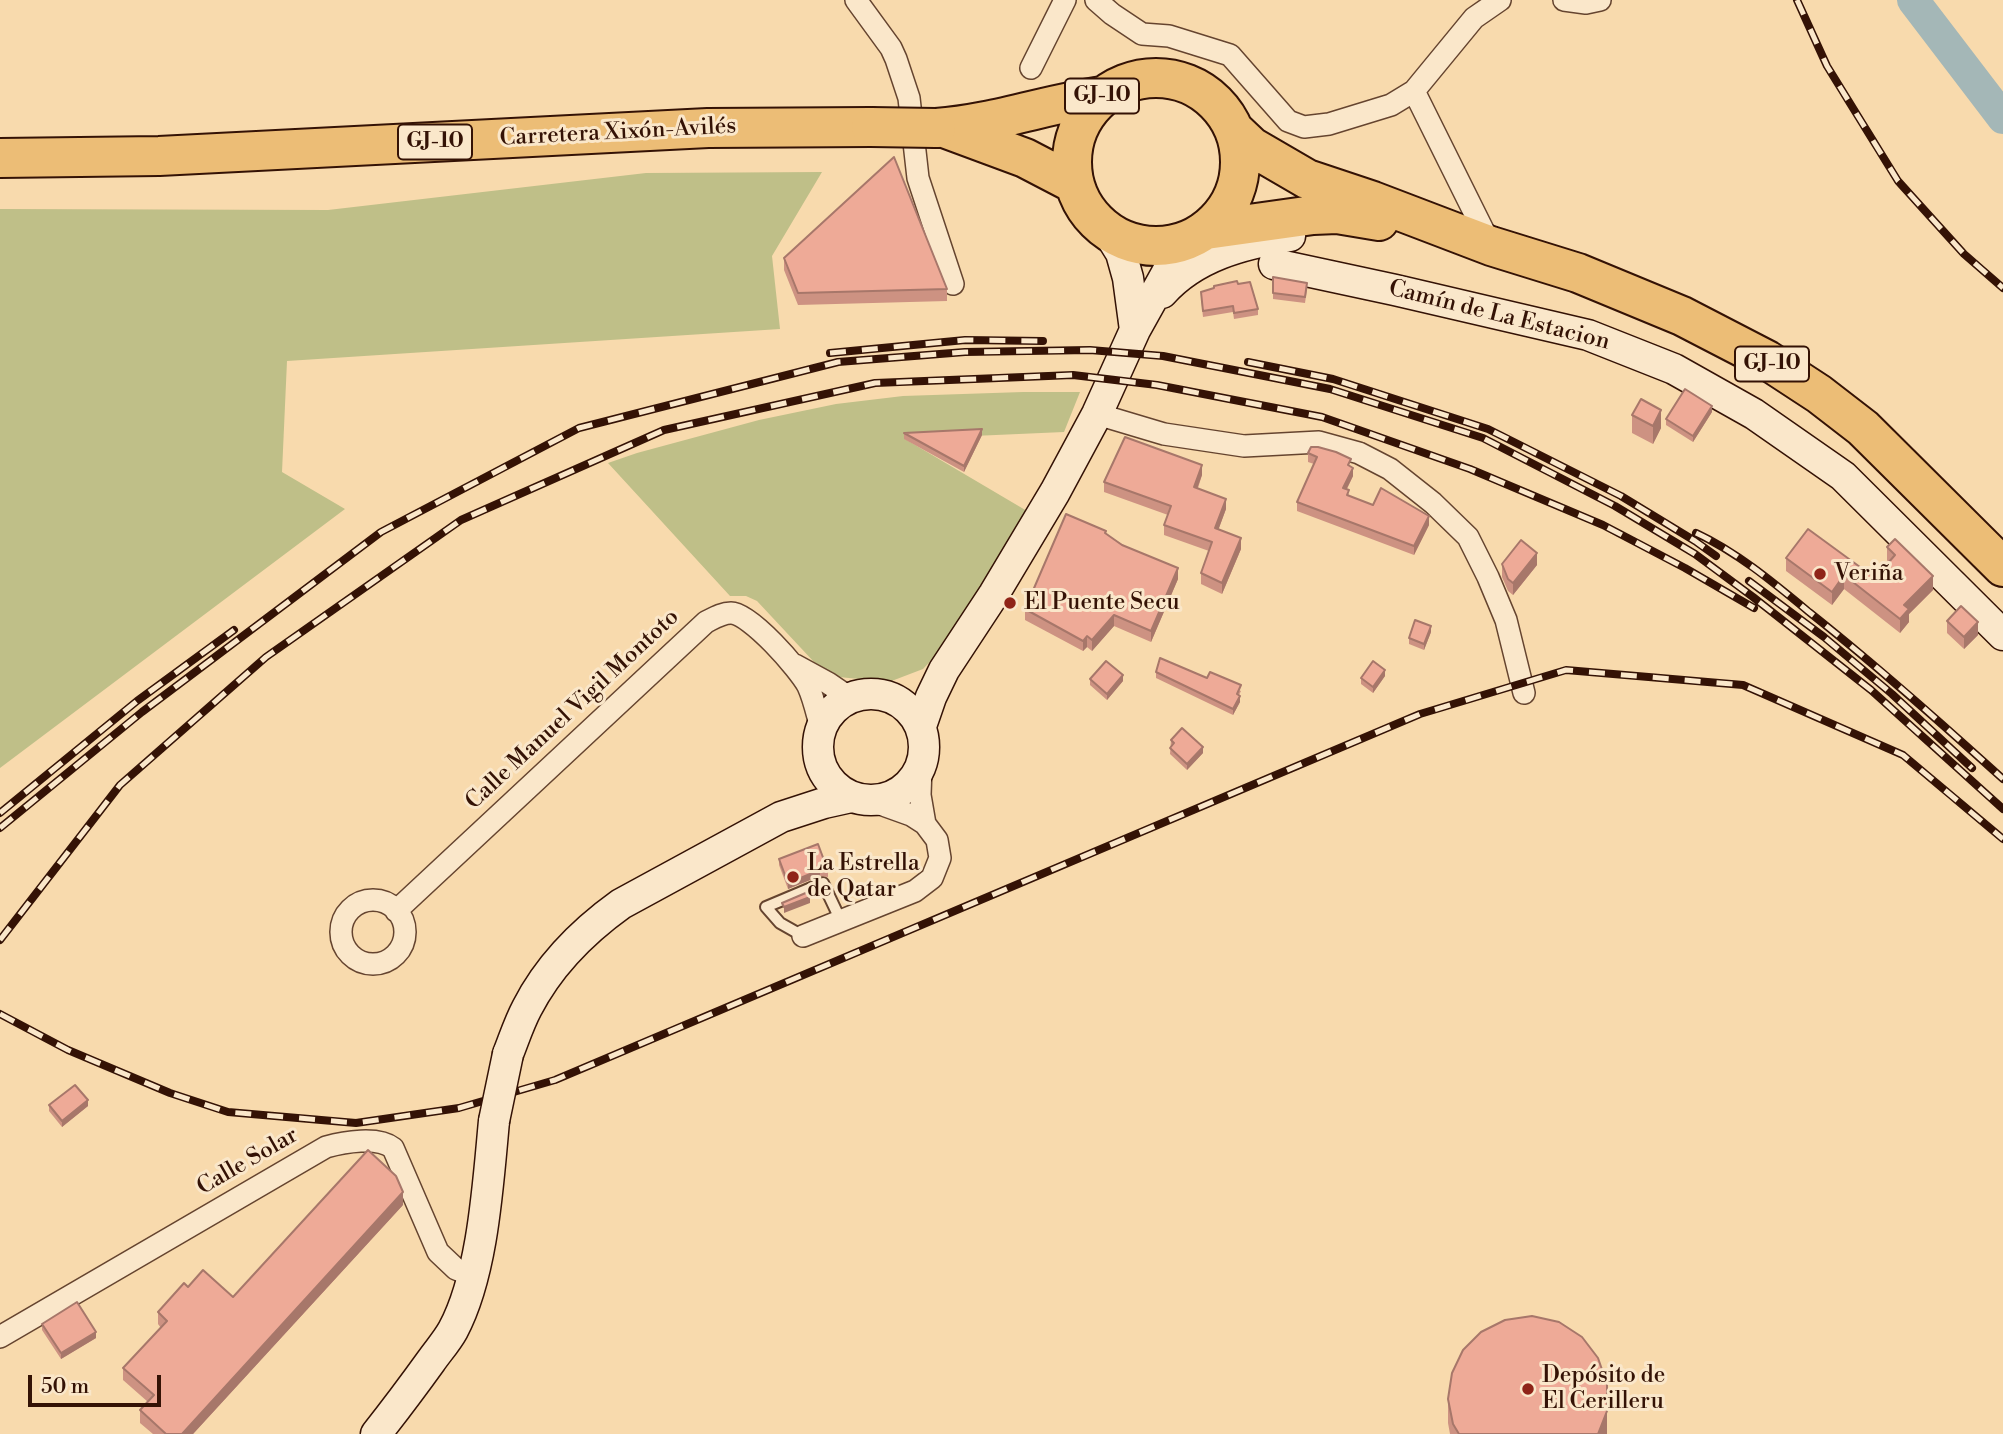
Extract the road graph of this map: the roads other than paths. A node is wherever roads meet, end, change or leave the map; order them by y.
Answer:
1 (856, 0) edge
2 (1065, 0) edge
3 (1096, 0) edge
4 (1500, 0) edge
5 (1564, 0) edge
6 (1600, 0) edge
7 (1031, 68) dead end
8 (1415, 91) junction
9 (1102, 96) junction
10 (939, 128) junction
11 (1234, 130) junction
12 (0, 158) edge
13 (1073, 183) junction
14 (1408, 227) junction
15 (1108, 232) junction
16 (1195, 236) junction
17 (1490, 246) junction
18 (1274, 264) dead end
19 (953, 284) dead end
20 (1140, 321) junction
21 (1097, 414) junction
22 (2002, 566) edge
23 (2003, 635) edge
24 (793, 664) junction
25 (944, 670) junction
26 (1524, 693) dead end
27 (890, 696) junction
28 (850, 698) junction
29 (921, 726) junction
30 (819, 738) junction
31 (921, 767) junction
32 (862, 799) junction
33 (781, 817) junction
34 (925, 824) junction
35 (396, 911) dead end
36 (841, 921) junction
37 (803, 936) joint
38 (472, 1276) junction
39 (0, 1336) edge
40 (376, 1434) edge

1 - 19 street
2 - 7 street
3 - 8 street
4 - 8 street
5 - 6 street
8 - 17 street
9 - 10 highway, Carretera Xixón-Avilés / GJ-10
9 - 11 highway, GJ-10
9 - 13 highway, GJ-10
10 - 12 highway, Carretera Xixón-Avilés / GJ-10, bridge
10 - 13 highway, Carretera Xixón-Avilés / GJ-10
11 - 16 highway, GJ-10
11 - 17 highway, GJ-10
13 - 15 highway, GJ-10
14 - 16 highway, GJ-10
14 - 17 highway, GJ-10
14 - 20 street
15 - 16 highway, GJ-10
15 - 20 street
16 - 20 street
17 - 22 highway, GJ-10
18 - 23 street, Camín de La Estacion
20 - 21 street
21 - 25 street
21 - 26 street
24 - 28 street, Calle Manuel Vigil Montoto
24 - 30 street, Calle Manuel Vigil Montoto
24 - 35 street, Calle Manuel Vigil Montoto
25 - 27 street
25 - 29 street
27 - 28 street
27 - 29 street
28 - 30 street
29 - 31 street
30 - 32 street
30 - 33 street
31 - 32 street
31 - 34 street
32 - 33 street
32 - 34 street
33 - 38 street, bridge
34 - 36 street
36 - 37 street
36 - 37 lane
38 - 39 street, Calle Solar
38 - 40 street

